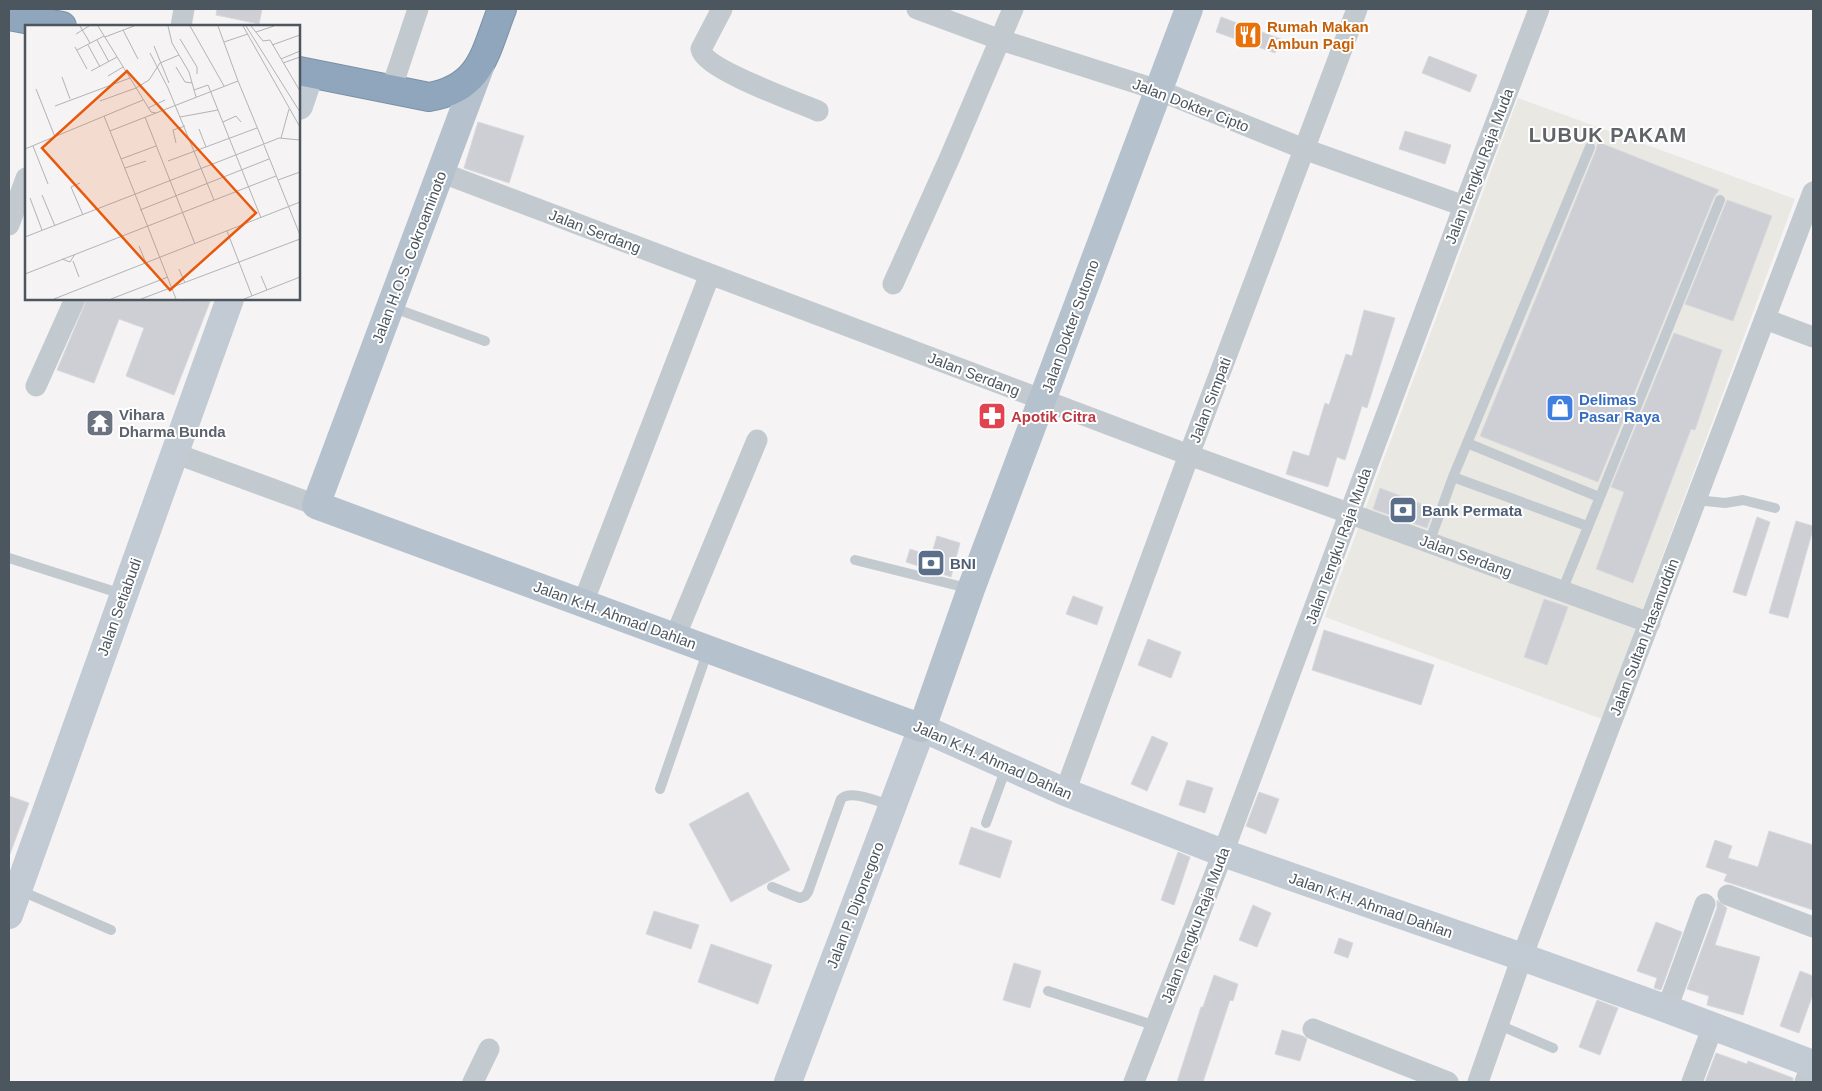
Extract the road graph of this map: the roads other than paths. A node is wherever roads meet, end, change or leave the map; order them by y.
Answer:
1 (184, 9) edge
2 (418, 9) edge
3 (502, 9) edge
4 (722, 9) edge
5 (918, 9) edge
6 (1013, 9) edge
7 (1188, 9) edge
8 (1357, 9) edge
9 (1539, 9) edge
10 (9, 16) edge
11 (57, 25) edge
12 (181, 25) edge
13 (1001, 40) junction
14 (480, 67) junction
15 (305, 72) edge
16 (391, 90) junction
17 (1158, 90) junction
18 (429, 97) junction
19 (300, 100) edge
20 (818, 111) dead end
21 (1590, 147) dead end
22 (1304, 149) junction
23 (445, 160) junction
24 (25, 181) edge
25 (1813, 192) edge
26 (1720, 200) dead end
27 (1464, 206) junction
28 (9, 224) edge
29 (710, 274) junction
30 (893, 284) dead end
31 (76, 300) edge
32 (230, 300) edge
33 (390, 306) junction
34 (1766, 319) junction
35 (1813, 337) edge
36 (485, 341) dead end
37 (36, 386) dead end
38 (1043, 400) junction
39 (757, 440) dead end
40 (1467, 444) junction
41 (174, 453) junction
42 (1189, 455) junction
43 (1453, 477) junction
44 (1599, 497) junction
45 (1696, 500) junction
46 (316, 505) junction
47 (1775, 508) dead end
48 (1350, 513) junction
49 (1587, 526) junction
50 (1429, 543) junction
51 (9, 558) edge
52 (855, 560) dead end
53 (971, 589) junction
54 (1562, 591) junction
55 (123, 595) junction
56 (583, 603) junction
57 (1650, 623) junction
58 (675, 637) junction
59 (708, 649) junction
60 (922, 728) junction
61 (1007, 766) junction
62 (660, 789) dead end
63 (1065, 792) junction
64 (893, 806) junction
65 (986, 824) dead end
66 (1223, 853) junction
67 (772, 887) dead end
68 (1728, 895) dead end
69 (13, 902) edge
70 (1705, 904) dead end
71 (1813, 927) edge
72 (111, 930) dead end
73 (1522, 957) junction
74 (1048, 991) dead end
75 (1668, 1009) junction
76 (1499, 1025) junction
77 (1156, 1026) junction
78 (1713, 1026) junction
79 (1313, 1029) dead end
80 (1553, 1048) dead end
81 (489, 1049) dead end
82 (1811, 1068) edge
83 (473, 1082) edge
84 (788, 1082) edge
85 (1134, 1082) edge
86 (1448, 1082) edge
87 (1478, 1082) edge
88 (1692, 1082) edge

1 - 12 street
2 - 16 street
3 - 14 highway, Jalan H.O.S. Cokroaminoto
4 - 20 street
5 - 13 street, Jalan Dokter Cipto
6 - 13 street
7 - 17 main road, Jalan Dokter Sutomo
8 - 22 street, Jalan Simpati
9 - 27 street, Jalan Tengku Raja Muda
10 - 11 highway
13 - 17 street, Jalan Dokter Cipto
13 - 30 street
14 - 18 highway
14 - 23 main road, Jalan H.O.S. Cokroaminoto
15 - 16 highway
15 - 19 street
16 - 18 highway
17 - 22 street, Jalan Dokter Cipto
17 - 38 main road, Jalan Dokter Sutomo
18 - 23 main road
21 - 40 lane
22 - 27 street, Jalan Dokter Cipto
22 - 42 street, Jalan Simpati
23 - 29 street, Jalan Serdang
23 - 33 main road, Jalan H.O.S. Cokroaminoto
24 - 28 street
25 - 34 street, Jalan Sultan Hasanuddin
26 - 44 lane
27 - 48 street, Jalan Tengku Raja Muda
29 - 38 street, Jalan Serdang
29 - 56 street
31 - 37 street
32 - 41 street, Jalan Setiabudi
33 - 36 lane
33 - 46 main road, Jalan H.O.S. Cokroaminoto
34 - 35 street
34 - 45 street, Jalan Sultan Hasanuddin
38 - 42 street, Jalan Serdang
38 - 53 main road, Jalan Dokter Sutomo
39 - 58 street
40 - 43 lane
40 - 44 lane
41 - 46 street, Jalan K.H. Ahmad Dahlan
41 - 55 street, Jalan Setiabudi
42 - 48 street, Jalan Serdang
42 - 63 street, Jalan Simpati
43 - 49 lane
43 - 50 lane
44 - 49 lane
45 - 47 lane
45 - 57 street, Jalan Sultan Hasanuddin
46 - 56 main road, Jalan K.H. Ahmad Dahlan
48 - 50 street, Jalan Serdang
48 - 66 street, Jalan Tengku Raja Muda
49 - 54 lane
50 - 54 street, Jalan Serdang
51 - 55 lane
52 - 53 lane
53 - 60 main road, Jalan Dokter Sutomo
54 - 57 street, Jalan Serdang
55 - 69 street, Jalan Setiabudi
56 - 58 main road, Jalan K.H. Ahmad Dahlan
57 - 73 street, Jalan Sultan Hasanuddin
58 - 59 main road, Jalan K.H. Ahmad Dahlan
59 - 60 main road, Jalan K.H. Ahmad Dahlan
59 - 62 lane
60 - 61 street, Jalan K.H. Ahmad Dahlan
60 - 64 street, Jalan P. Diponegoro
61 - 63 street, Jalan K.H. Ahmad Dahlan
61 - 65 lane
63 - 66 street, Jalan K.H. Ahmad Dahlan
64 - 67 lane
64 - 84 street, Jalan P. Diponegoro
66 - 73 street, Jalan K.H. Ahmad Dahlan
66 - 77 street, Jalan Tengku Raja Muda
68 - 71 street
69 - 72 lane
70 - 75 street
73 - 75 street, Jalan K.H. Ahmad Dahlan
73 - 76 street, Jalan Sultan Hasanuddin
74 - 77 lane
75 - 78 street, Jalan K.H. Ahmad Dahlan
76 - 80 lane
76 - 87 street, Jalan Sultan Hasanuddin
77 - 85 street, Jalan Tengku Raja Muda
78 - 82 street, Jalan K.H. Ahmad Dahlan
78 - 88 street
79 - 86 street
81 - 83 street

